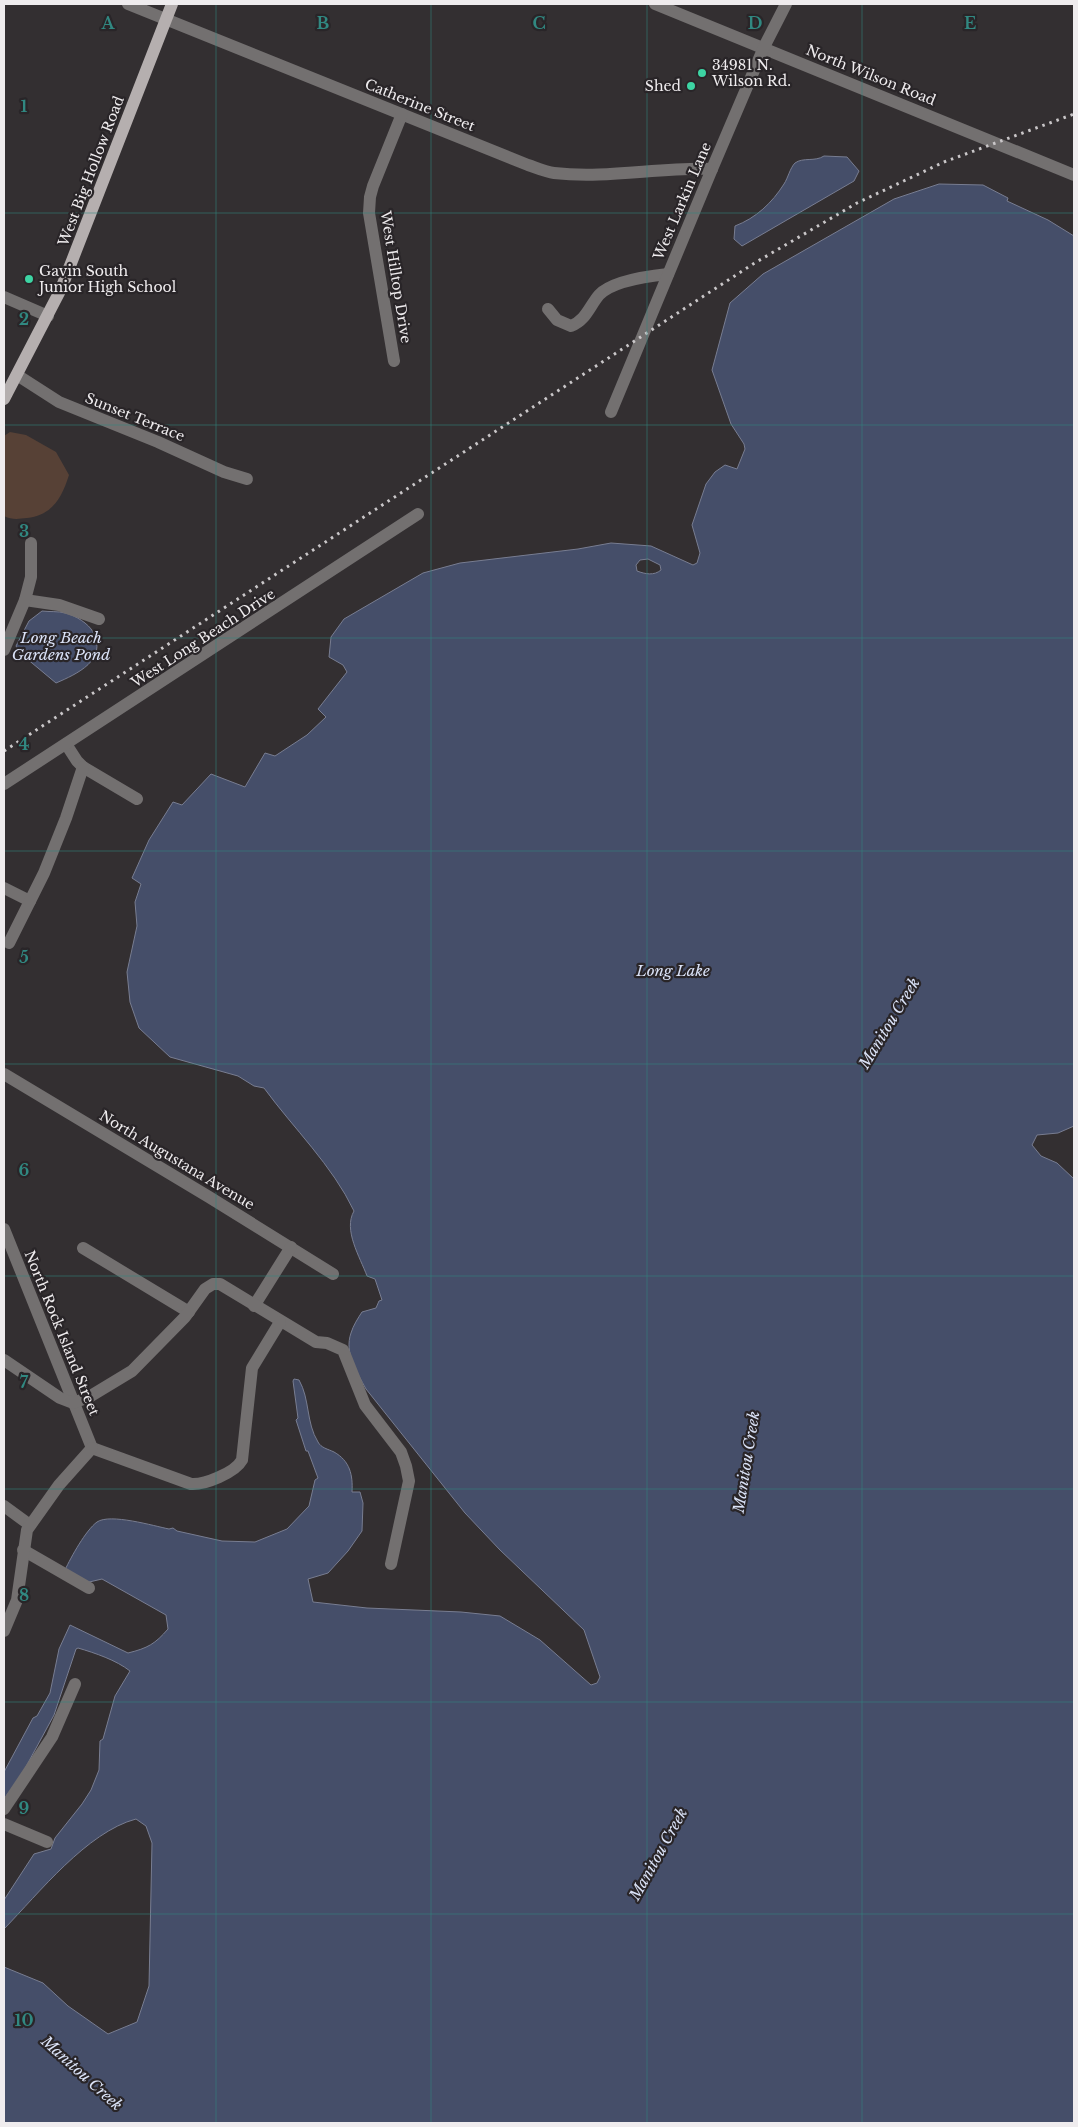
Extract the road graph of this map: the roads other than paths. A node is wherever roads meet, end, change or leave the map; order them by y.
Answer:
1 (128, 4) edge
2 (172, 4) edge
3 (656, 4) edge
4 (786, 4) edge
5 (166, 19) junction
6 (764, 48) junction
7 (402, 114) junction
8 (712, 169) junction
9 (1074, 175) edge
10 (668, 274) junction
11 (4, 296) edge
12 (548, 309) dead end
13 (48, 316) junction
14 (394, 361) dead end
15 (17, 375) junction
16 (4, 399) edge
17 (611, 412) dead end
18 (247, 478) dead end
19 (418, 514) dead end
20 (31, 544) dead end
21 (26, 600) junction
22 (99, 620) dead end
23 (4, 650) edge
24 (66, 744) junction
25 (83, 767) junction
26 (4, 784) edge
27 (137, 800) dead end
28 (4, 888) edge
29 (30, 901) junction
30 (9, 943) dead end
31 (4, 1074) edge
32 (4, 1228) edge
33 (291, 1247) junction
34 (83, 1248) dead end
35 (334, 1274) dead end
36 (254, 1306) junction
37 (189, 1312) junction
38 (280, 1322) junction
39 (4, 1360) edge
40 (73, 1402) junction
41 (92, 1448) junction
42 (4, 1506) edge
43 (30, 1525) junction
44 (23, 1550) junction
45 (391, 1564) dead end
46 (89, 1588) dead end
47 (4, 1631) edge
48 (75, 1684) dead end
49 (4, 1809) edge
50 (4, 1824) edge
51 (47, 1842) dead end

1 - 5 street, Catherine Street
2 - 5 main road, West Big Hollow Road
3 - 6 street, North Wilson Road
4 - 6 street, West Larkin Lane
5 - 7 street, Catherine Street
5 - 13 main road, West Big Hollow Road
6 - 8 street, West Larkin Lane
6 - 9 street, North Wilson Road
7 - 8 street, Catherine Street
7 - 14 street, West Hilltop Drive
8 - 10 street, West Larkin Lane
10 - 12 street
10 - 17 street, West Larkin Lane
11 - 13 street
13 - 15 main road, West Big Hollow Road
15 - 16 main road, West Big Hollow Road
15 - 18 street, Sunset Terrace
19 - 24 street, West Long Beach Drive
20 - 21 street
21 - 22 street
21 - 23 street
24 - 25 street
24 - 26 street, West Long Beach Drive
25 - 27 street
25 - 29 street
28 - 29 street
29 - 30 street
31 - 33 street, North Augustana Avenue
32 - 40 street, North Rock Island Street
33 - 35 street, North Augustana Avenue
33 - 36 street
34 - 37 street
36 - 37 street
36 - 38 street
37 - 40 street
38 - 41 street
38 - 45 street
39 - 40 street
40 - 41 street, North Rock Island Street
41 - 43 street
42 - 43 street
43 - 44 street
44 - 46 street
44 - 47 street
48 - 49 street
50 - 51 street

